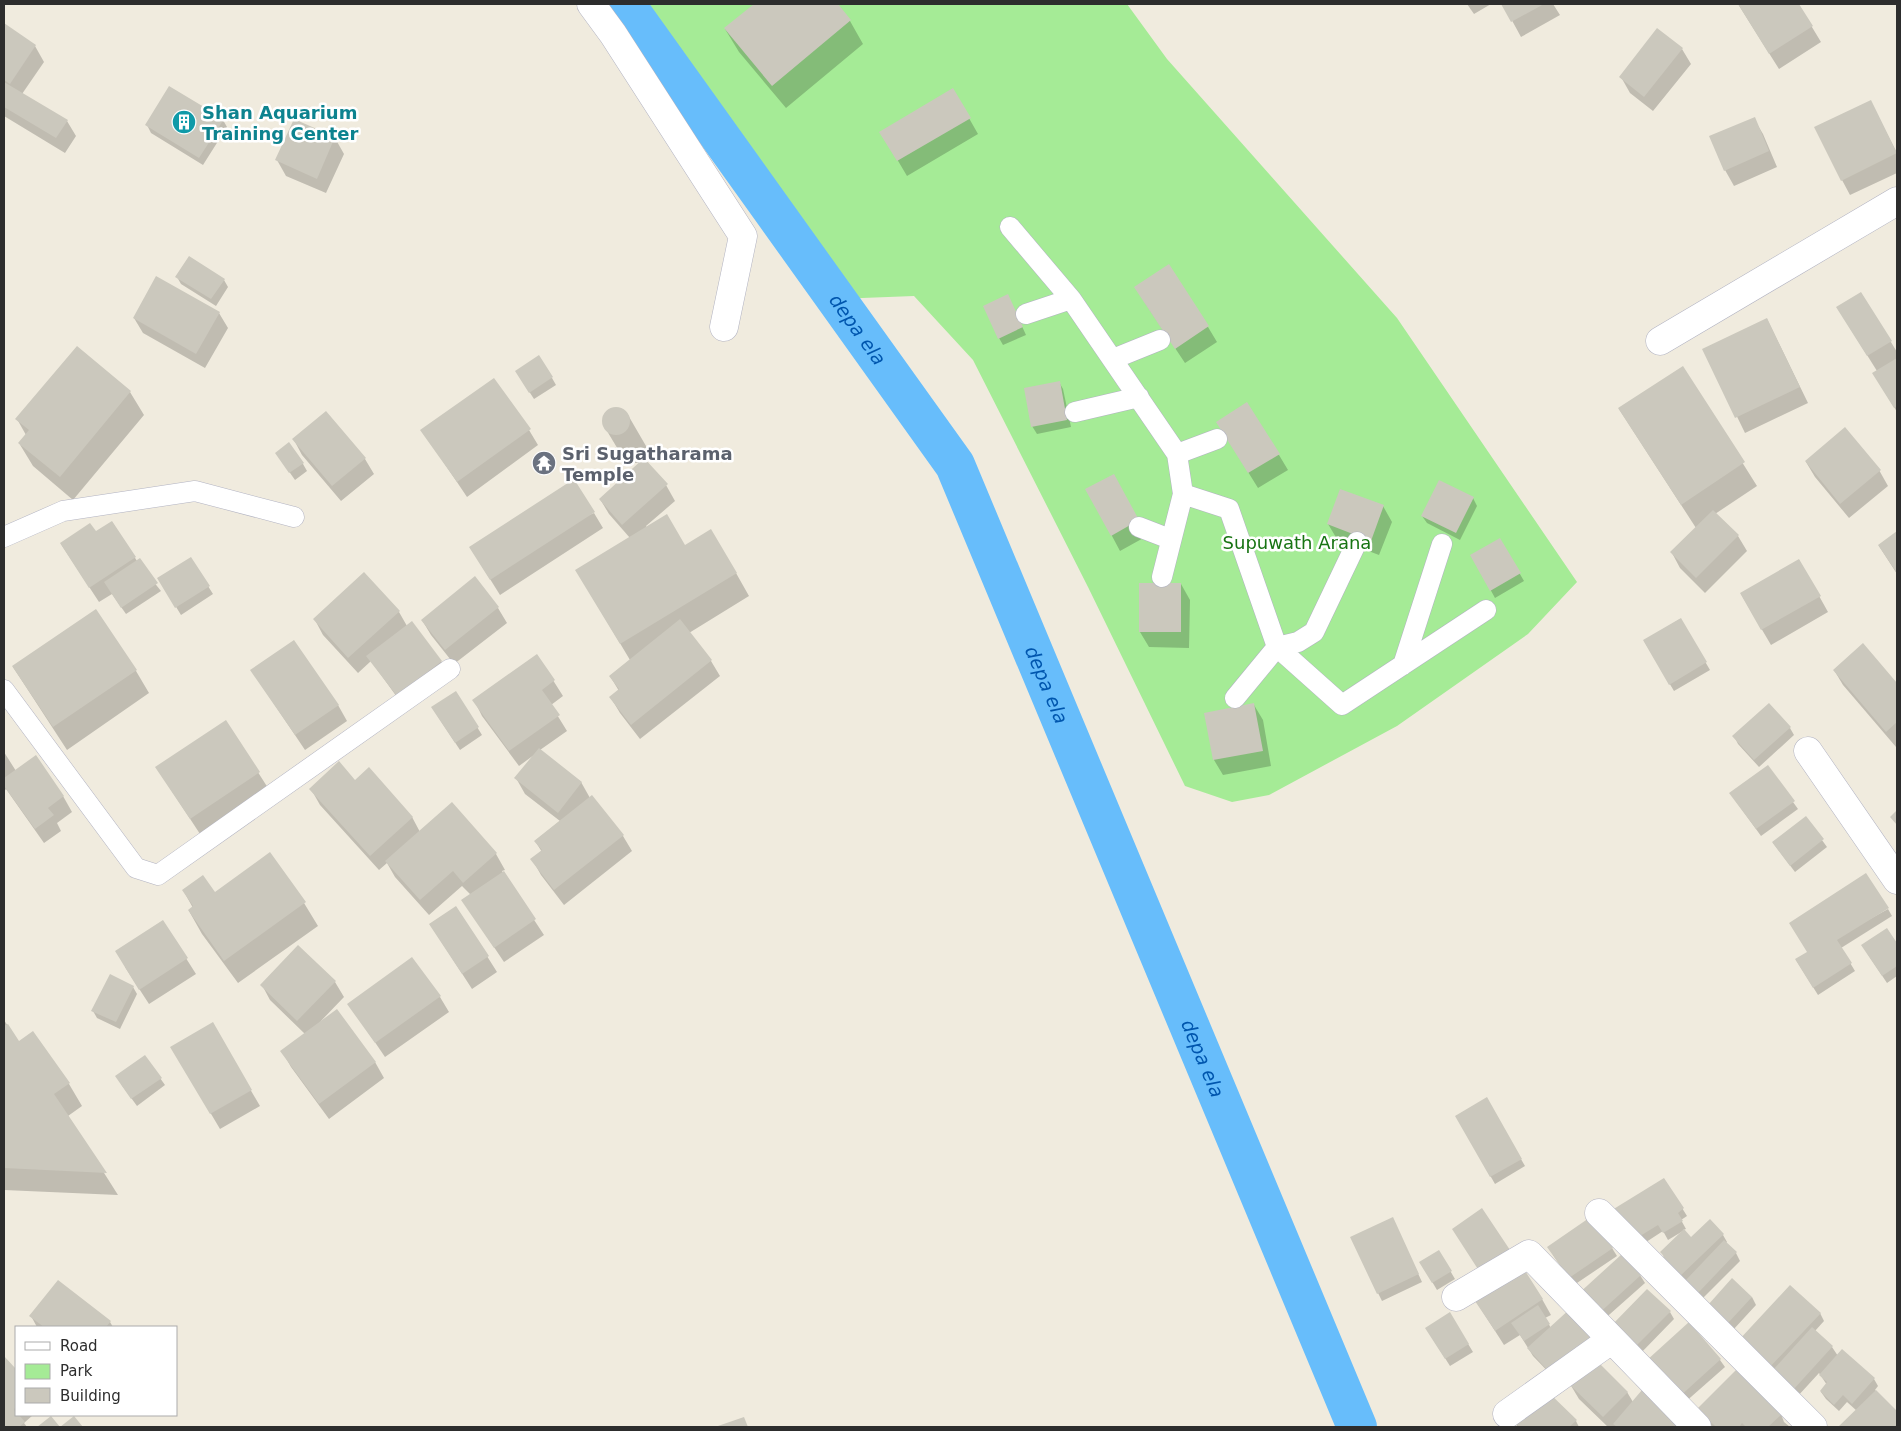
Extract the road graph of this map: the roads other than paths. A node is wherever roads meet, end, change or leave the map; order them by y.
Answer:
1 (591, 4) edge
2 (1897, 202) edge
3 (1010, 227) dead end
4 (1071, 299) junction
5 (1026, 314) dead end
6 (724, 327) dead end
7 (1160, 340) dead end
8 (1660, 341) dead end
9 (1113, 359) junction
10 (1139, 397) junction
11 (1075, 412) dead end
12 (1217, 439) dead end
13 (1177, 454) junction
14 (1183, 494) junction
15 (294, 517) dead end
16 (1139, 527) dead end
17 (4, 537) edge
18 (1170, 539) junction
19 (1357, 542) dead end
20 (1442, 544) dead end
21 (1162, 576) dead end
22 (1486, 610) dead end
23 (1277, 647) junction
24 (1403, 665) junction
25 (450, 670) dead end
26 (4, 690) edge
27 (1235, 698) dead end
28 (1808, 751) dead end
29 (1897, 880) edge
30 (1599, 1213) dead end
31 (1456, 1297) dead end
32 (1611, 1340) junction
33 (1507, 1414) dead end
34 (1697, 1427) edge
35 (1813, 1427) edge

1 - 6 street
2 - 8 street
3 - 4 lane
4 - 5 lane
4 - 9 lane
7 - 9 lane
9 - 10 lane
10 - 11 lane
10 - 13 lane
12 - 13 lane
13 - 14 lane
14 - 18 lane
14 - 23 lane
15 - 17 lane
16 - 18 lane
18 - 21 lane
19 - 23 lane
20 - 24 lane
22 - 24 lane
23 - 24 lane
23 - 27 lane
25 - 26 lane
28 - 29 street
30 - 35 street
31 - 32 street
32 - 33 street
32 - 34 street

